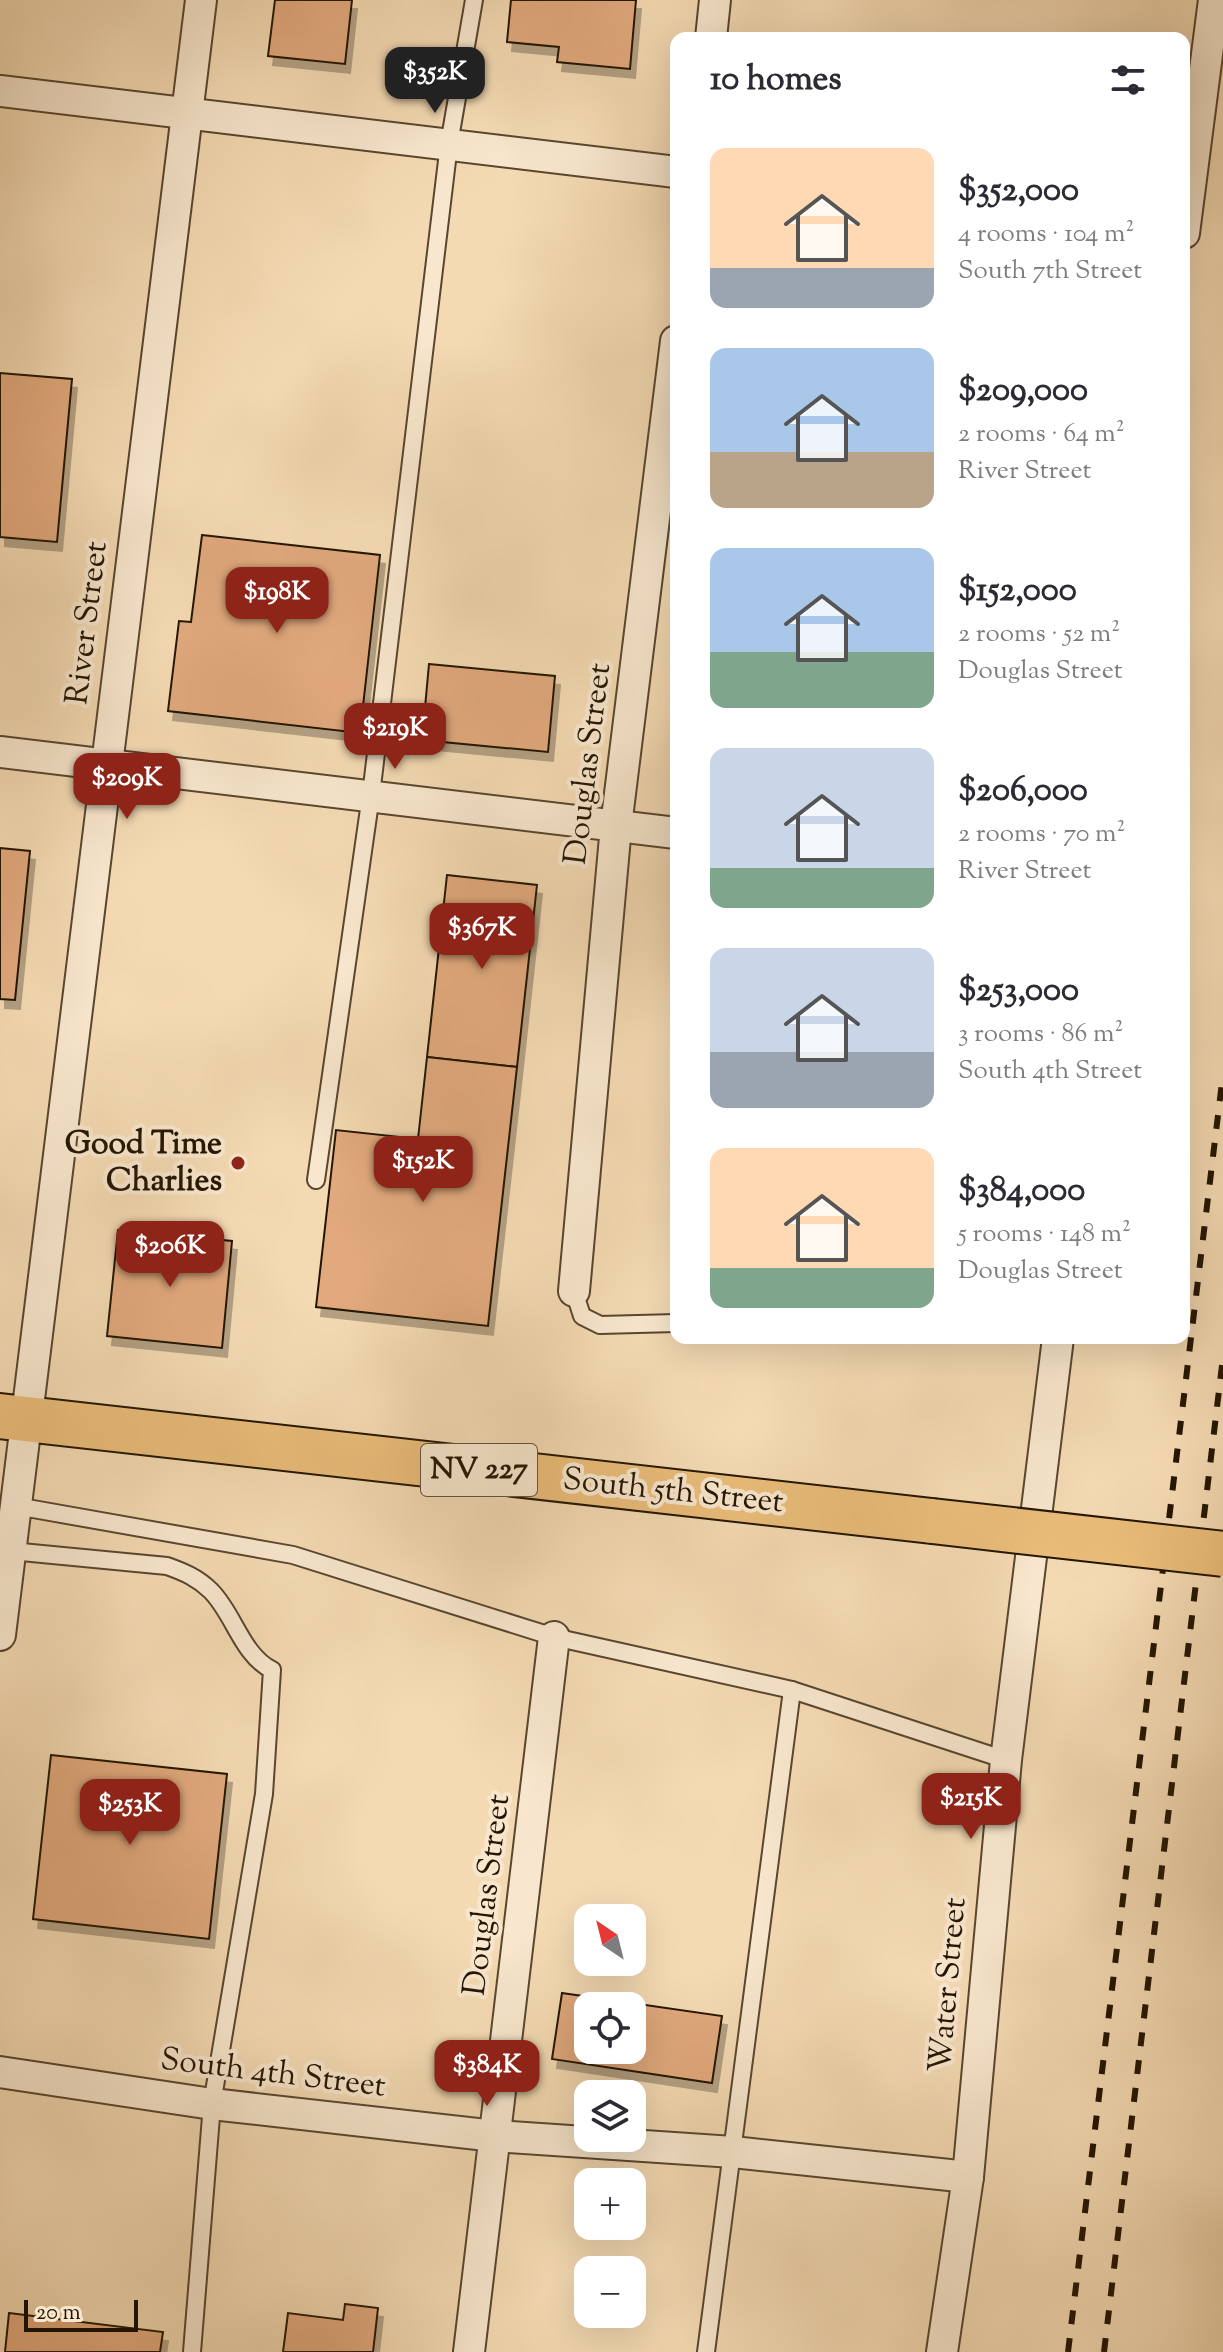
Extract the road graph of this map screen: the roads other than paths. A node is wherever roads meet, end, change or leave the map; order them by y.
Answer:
1 (201, 0) edge
2 (474, 0) edge
3 (715, 0) edge
4 (1214, 0) edge
5 (712, 32) edge
6 (0, 91) edge
7 (187, 114) junction
8 (449, 144) junction
9 (670, 171) edge
10 (1190, 186) edge
11 (670, 390) edge
12 (0, 752) edge
13 (107, 765) junction
14 (371, 795) junction
15 (616, 826) junction
16 (670, 832) edge
17 (316, 1180) dead end
18 (574, 1291) joint
19 (670, 1323) edge
20 (1057, 1344) edge
21 (13, 1418) edge
22 (16, 1506) junction
23 (11, 1551) junction
24 (1223, 1554) edge
25 (0, 1635) edge
26 (554, 1637) junction
27 (792, 1690) junction
28 (1006, 1760) junction
29 (0, 2072) edge
30 (212, 2104) junction
31 (495, 2136) junction
32 (733, 2152) junction
33 (968, 2177) junction
34 (192, 2352) edge
35 (469, 2352) edge
36 (706, 2352) edge
37 (942, 2352) edge

1 - 7 street, River Street
2 - 8 lane
3 - 5 street
4 - 10 street
6 - 7 street
7 - 8 street
7 - 13 street, River Street
8 - 9 street
8 - 14 lane
11 - 15 street, Douglas Street
12 - 13 street
13 - 14 street
13 - 21 street, River Street
14 - 15 street
14 - 17 lane
15 - 16 street
15 - 18 street, Douglas Street
18 - 19 lane
20 - 28 street, Water Street
21 - 22 street, River Street
21 - 24 main road, South 5th Street / NV 227, bridge
22 - 23 street, River Street
22 - 26 lane
23 - 25 street, River Street
23 - 30 lane
26 - 27 lane
26 - 31 street, Douglas Street
27 - 28 lane
27 - 32 lane
28 - 33 street, Water Street
29 - 30 street, South 4th Street
30 - 31 street, South 4th Street
30 - 34 lane
31 - 32 street, South 4th Street
31 - 35 street, Douglas Street
32 - 33 street, South 4th Street
32 - 36 lane
33 - 37 street, Water Street

